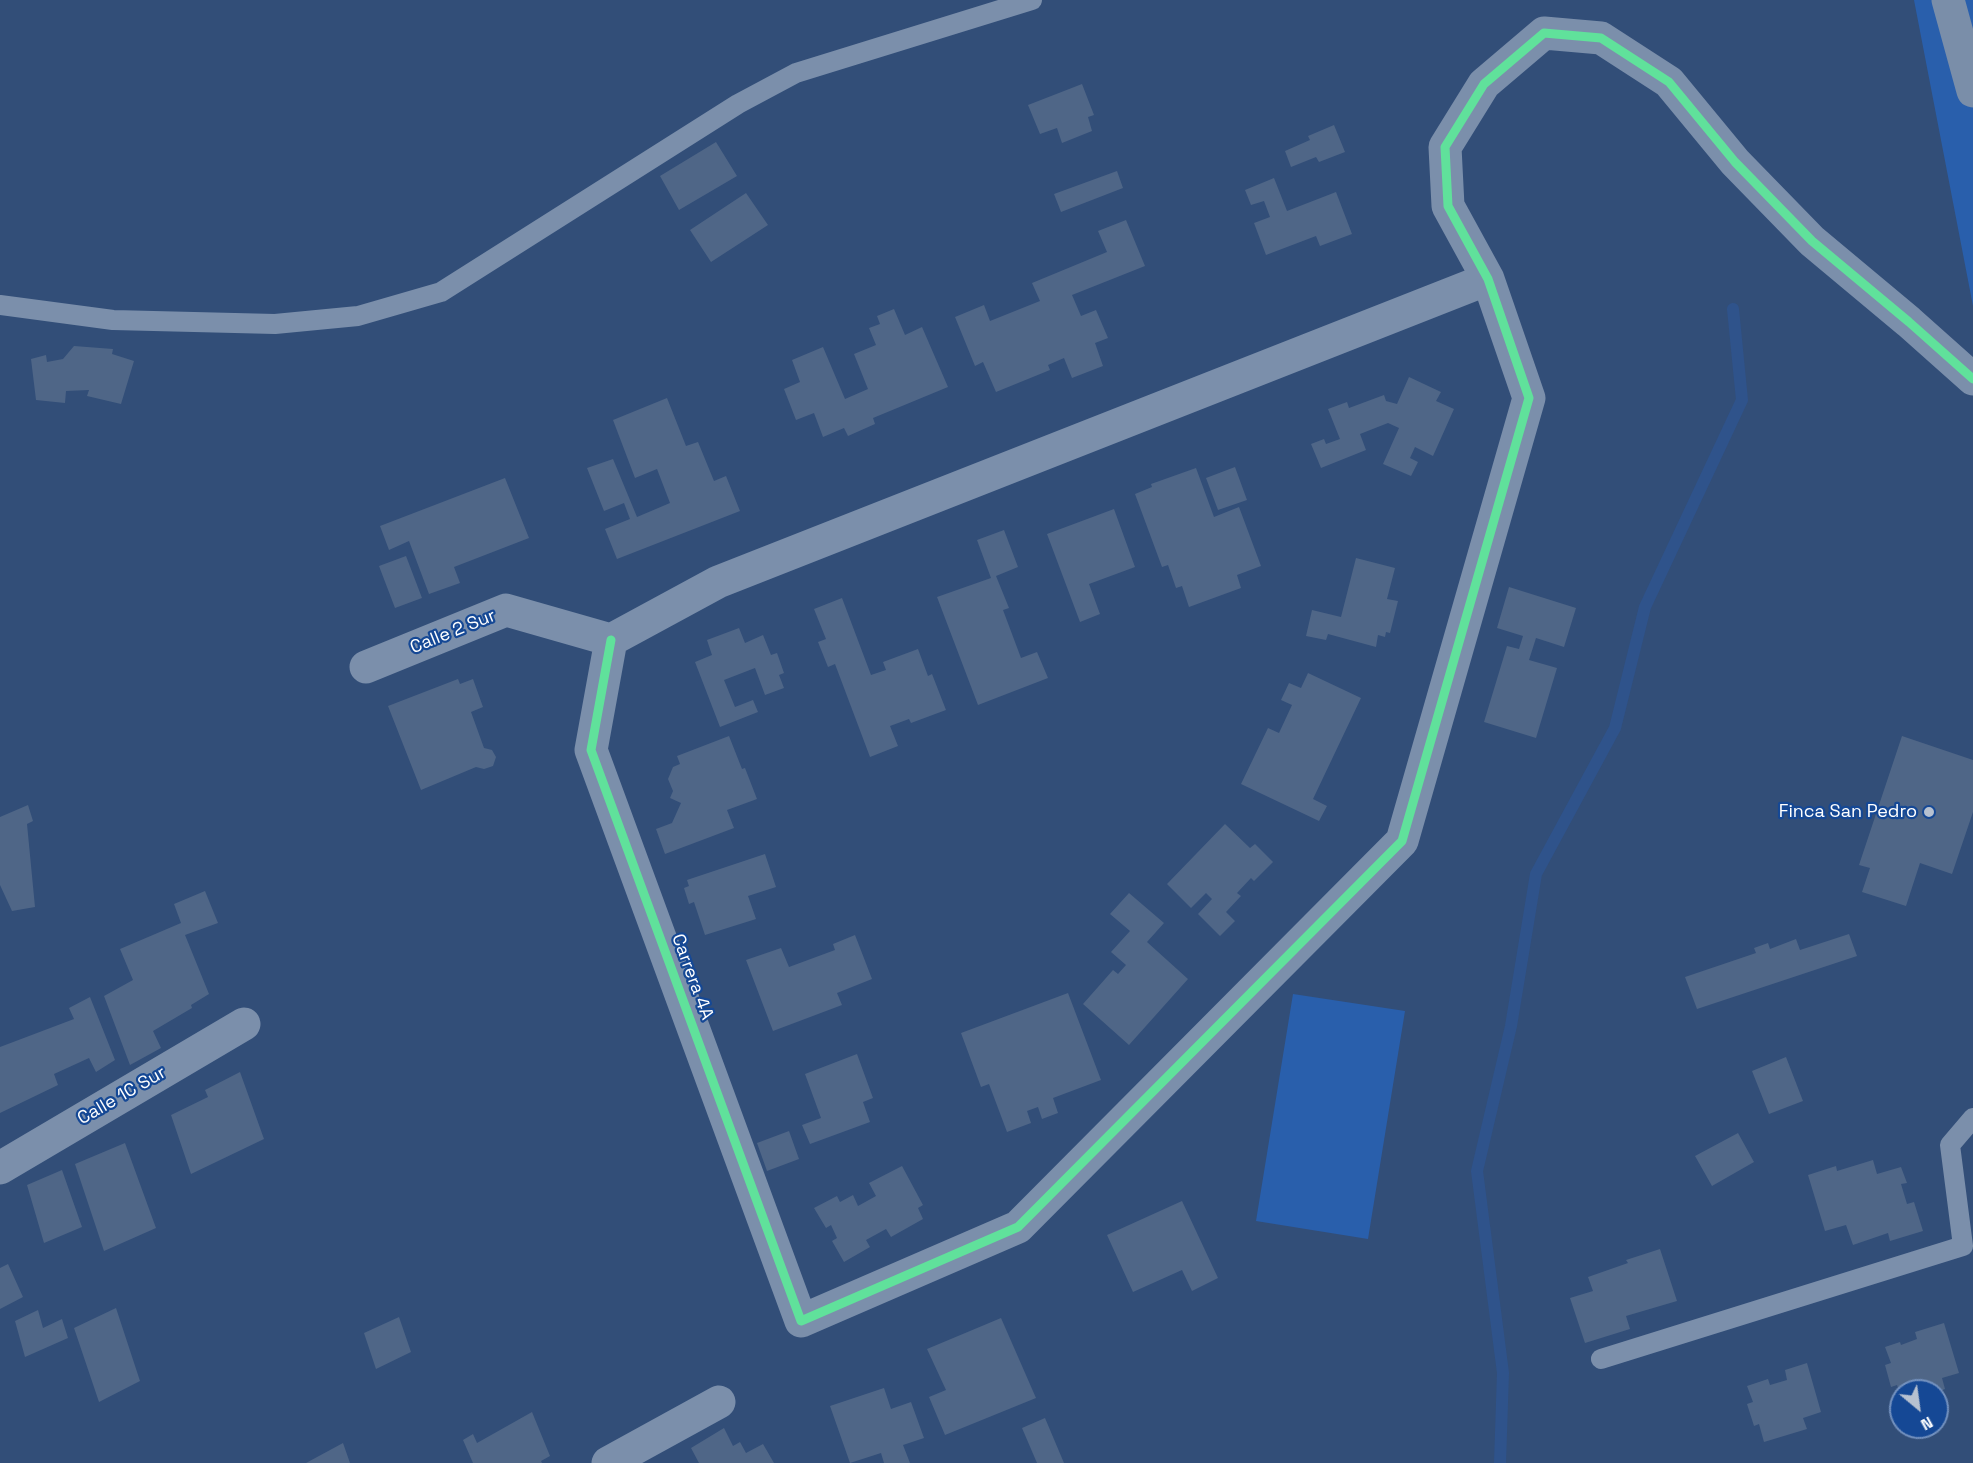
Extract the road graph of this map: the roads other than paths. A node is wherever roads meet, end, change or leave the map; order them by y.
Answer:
1 (1032, 0) edge
2 (1948, 0) edge
3 (1973, 91) edge
4 (1488, 279) junction
5 (0, 305) edge
6 (1973, 379) edge
7 (611, 640) junction
8 (366, 668) dead end
9 (244, 1024) dead end
10 (1973, 1118) edge
11 (0, 1168) edge
12 (1966, 1211) edge
13 (1601, 1359) dead end
14 (719, 1402) dead end
15 (608, 1463) edge

1 - 5 lane
2 - 3 main road
4 - 6 street
4 - 7 street
4 - 7 street, Carrera 4A
7 - 8 street, Calle 2 Sur
9 - 11 street, Calle 1C Sur
10 - 12 lane
12 - 13 lane
14 - 15 street

